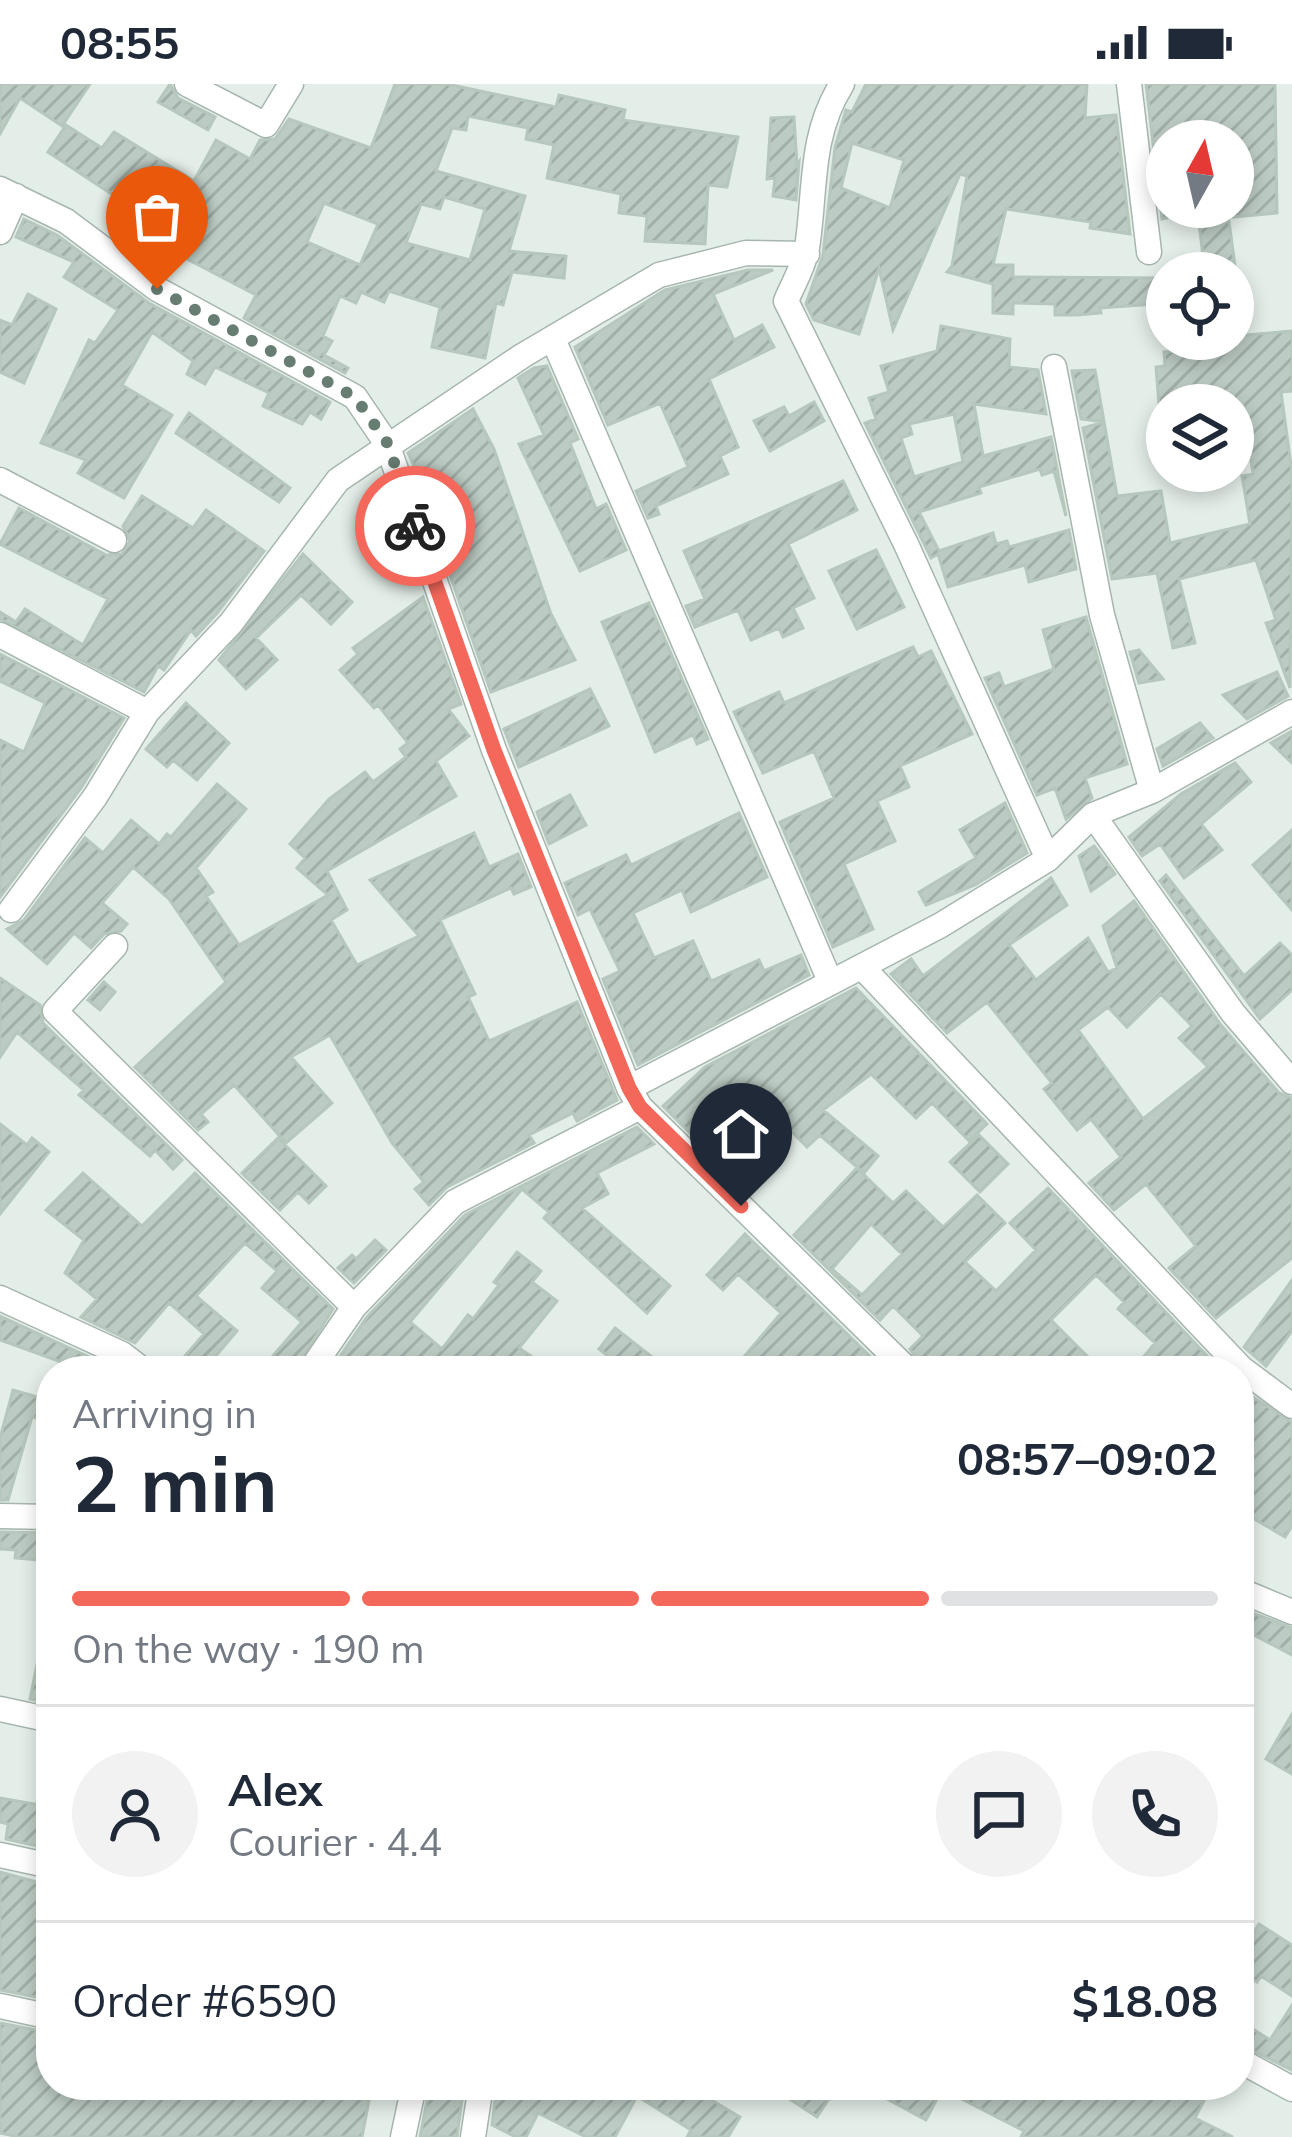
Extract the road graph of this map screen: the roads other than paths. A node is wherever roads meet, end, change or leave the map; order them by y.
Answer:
1 (187, 84) edge
2 (291, 84) edge
3 (842, 84) edge
4 (1129, 84) edge
5 (8, 192) edge
6 (0, 232) edge
7 (1149, 252) edge
8 (807, 254) junction
9 (554, 339) junction
10 (1054, 367) dead end
11 (388, 444) junction
12 (0, 480) edge
13 (114, 540) dead end
14 (0, 635) edge
15 (147, 712) junction
16 (1292, 712) edge
17 (1152, 791) junction
18 (1093, 815) junction
19 (1048, 860) junction
20 (11, 910) dead end
21 (115, 946) dead end
22 (863, 968) junction
23 (830, 981) junction
24 (1292, 1082) edge
25 (635, 1098) junction
26 (0, 1298) edge
27 (354, 1306) junction
28 (125, 1356) edge
29 (320, 1356) edge
30 (894, 1356) edge
31 (1230, 1356) edge
32 (1254, 1378) edge
33 (1292, 1406) edge
34 (0, 1516) edge
35 (36, 1516) edge
36 (1254, 1596) edge
37 (1292, 1612) edge
38 (0, 1709) edge
39 (36, 1717) edge
40 (0, 1855) edge
41 (36, 1862) edge
42 (0, 2006) edge
43 (36, 2014) edge
44 (1254, 2068) edge
45 (1292, 2089) edge
46 (412, 2100) edge
47 (479, 2100) edge
48 (403, 2137) edge
49 (473, 2137) edge

1 - 2 street
3 - 8 street
4 - 7 street
5 - 6 street
5 - 11 street
8 - 9 street
8 - 19 street
9 - 11 street
9 - 23 street
10 - 17 street
11 - 15 street
11 - 25 street
12 - 13 street
14 - 15 street
15 - 20 street
16 - 17 street
17 - 18 street
18 - 19 street
18 - 24 street
19 - 22 street
21 - 27 street
22 - 23 street
22 - 31 street
23 - 25 street
25 - 27 street
25 - 30 street
26 - 28 street
27 - 29 street
32 - 33 street
34 - 35 street
36 - 37 street
38 - 39 street
40 - 41 street
42 - 43 street
44 - 45 street
46 - 48 street
47 - 49 street

